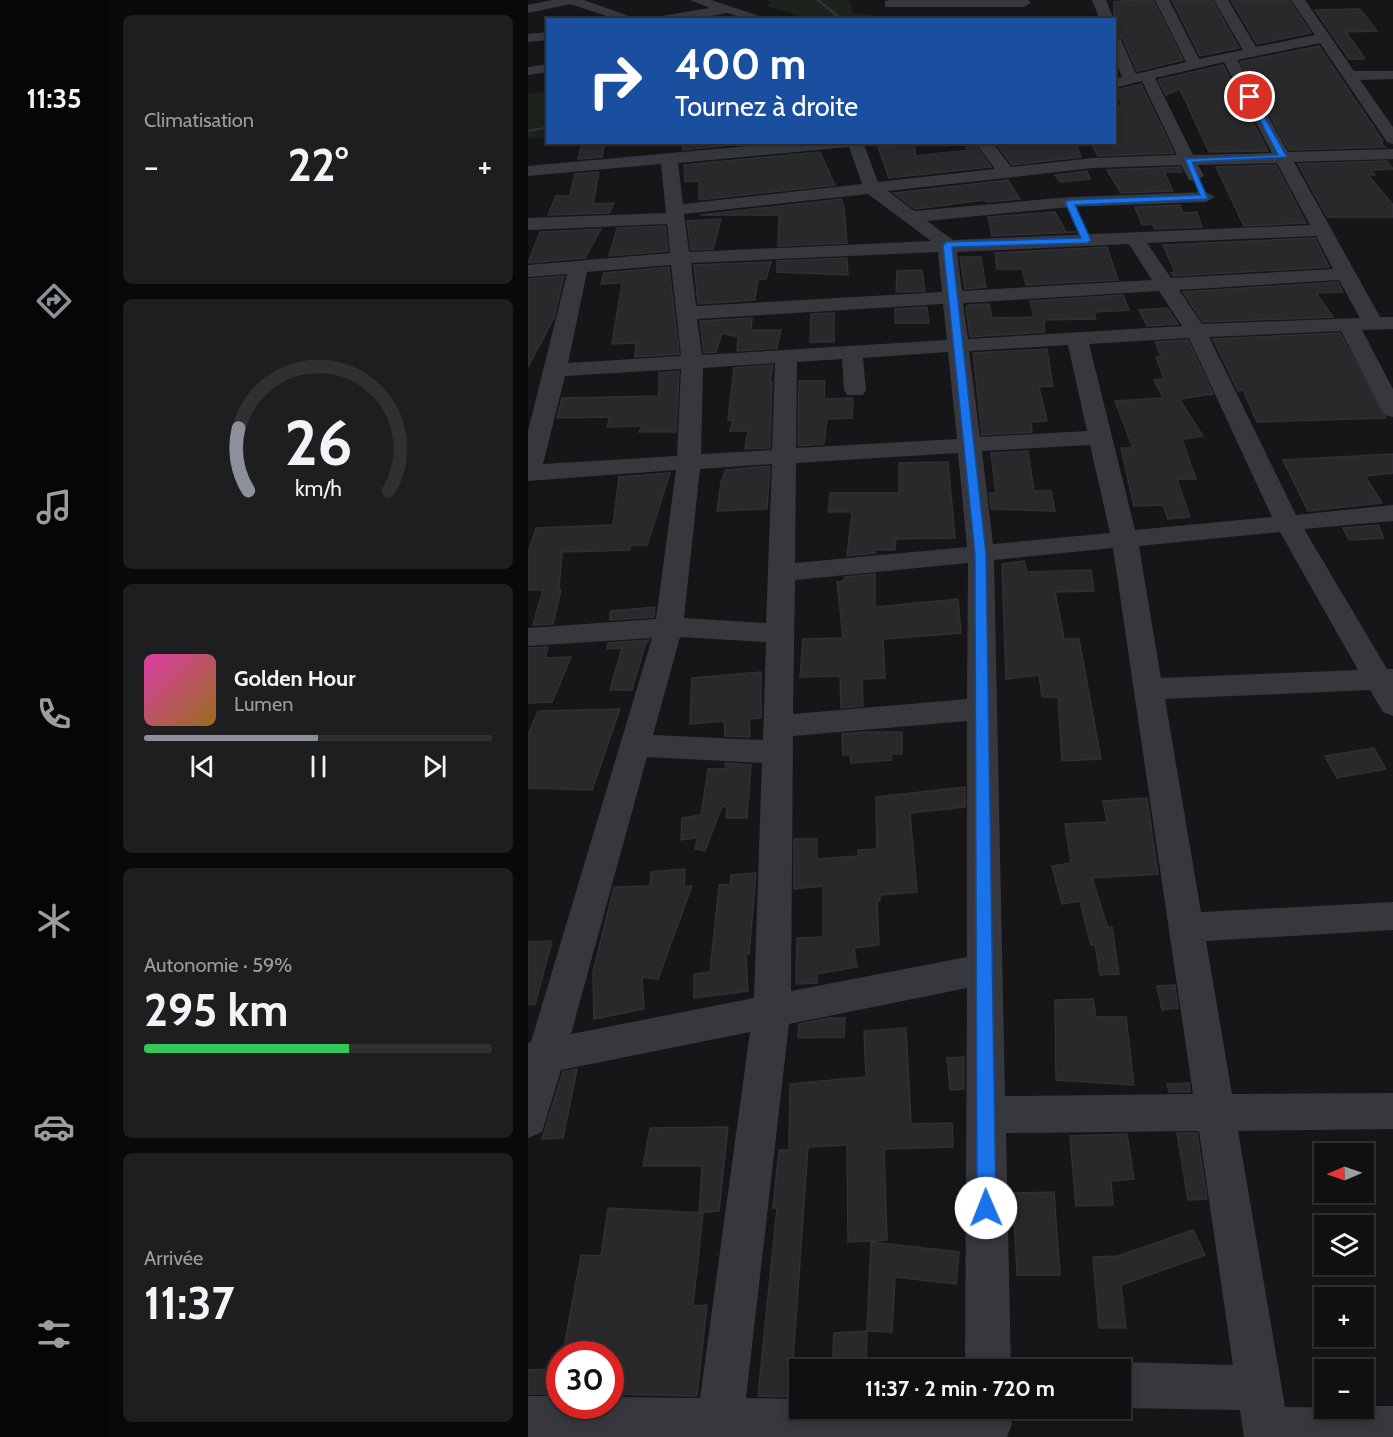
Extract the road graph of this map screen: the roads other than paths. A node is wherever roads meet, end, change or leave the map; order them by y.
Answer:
1 (549, 0) edge
2 (596, 0) edge
3 (697, 0) edge
4 (1099, 0) edge
5 (1162, 0) edge
6 (1221, 0) edge
7 (1298, 0) edge
8 (573, 1) edge
9 (1024, 1) edge
10 (932, 2) edge
11 (528, 4) edge
12 (890, 4) dead end
13 (528, 9) edge
14 (728, 9) junction
15 (628, 18) edge
16 (673, 18) edge
17 (759, 18) edge
18 (1028, 18) edge
19 (1106, 18) edge
20 (546, 36) edge
21 (528, 38) edge
22 (1323, 38) junction
23 (1116, 43) edge
24 (1252, 52) junction
25 (1228, 57) junction
26 (1194, 64) junction
27 (546, 68) edge
28 (528, 71) edge
29 (1393, 75) edge
30 (1350, 76) junction
31 (1139, 78) junction
32 (1116, 84) edge
33 (1393, 139) edge
34 (819, 144) edge
35 (855, 144) edge
36 (984, 144) edge
37 (1088, 144) edge
38 (662, 153) edge
39 (1393, 154) edge
40 (1283, 157) junction
41 (1188, 160) junction
42 (1093, 163) junction
43 (528, 171) edge
44 (1006, 173) junction
45 (872, 188) junction
46 (1206, 197) junction
47 (1104, 201) junction
48 (1070, 202) junction
49 (676, 214) junction
50 (910, 217) junction
51 (528, 224) edge
52 (1323, 230) junction
53 (1226, 234) junction
54 (1134, 238) junction
55 (1087, 240) junction
56 (947, 245) junction
57 (681, 258) junction
58 (578, 267) junction
59 (528, 271) edge
60 (1346, 274) junction
61 (1164, 284) junction
62 (953, 296) junction
63 (688, 313) junction
64 (1383, 323) edge
65 (1348, 324) junction
66 (1196, 331) junction
67 (1077, 339) junction
68 (958, 347) junction
69 (852, 352) junction
70 (786, 356) junction
71 (692, 361) junction
72 (556, 370) junction
73 (855, 390) dead end
74 (1393, 410) edge
75 (1100, 437) junction
76 (969, 445) junction
77 (783, 456) junction
78 (689, 462) junction
79 (528, 473) edge
80 (1393, 513) edge
81 (1287, 524) junction
82 (1125, 540) junction
83 (981, 554) junction
84 (781, 573) junction
85 (669, 627) junction
86 (779, 633) junction
87 (528, 637) edge
88 (1386, 680) edge
89 (1149, 689) junction
90 (1393, 705) edge
91 (981, 709) junction
92 (777, 739) junction
93 (635, 745) junction
94 (1393, 916) edge
95 (1186, 927) junction
96 (984, 969) junction
97 (772, 1009) junction
98 (537, 1058) edge
99 (1393, 1111) edge
100 (1216, 1113) junction
101 (985, 1115) junction
102 (528, 1119) edge
103 (988, 1359) edge
104 (1131, 1388) edge
105 (1264, 1418) edge
106 (528, 1419) edge
107 (988, 1423) edge
108 (719, 1429) edge
109 (1393, 1429) edge

1 - 11 street
2 - 8 street
3 - 14 street
4 - 19 street
5 - 26 street
6 - 24 street
7 - 22 street
8 - 13 street
8 - 15 street
9 - 10 street
9 - 18 street
10 - 12 street
14 - 16 street
14 - 17 street
20 - 21 street
22 - 24 street
22 - 30 street
23 - 31 street
24 - 25 street
25 - 26 street
25 - 40 street
26 - 31 street
27 - 28 street
29 - 30 street
30 - 33 street
31 - 32 street
31 - 41 street
34 - 38 street
35 - 45 street
36 - 44 street
37 - 42 street
38 - 43 street
38 - 49 street
39 - 40 street
40 - 41 street
40 - 52 street
41 - 42 street
41 - 46 street
42 - 44 street
42 - 47 street
44 - 45 street
45 - 49 street
45 - 50 street
46 - 47 street
46 - 53 street
47 - 48 street
48 - 50 street
48 - 55 street
49 - 51 street
49 - 57 street
50 - 56 street
52 - 53 street
52 - 60 street
53 - 54 street
54 - 55 street
54 - 61 street
55 - 56 street
56 - 57 street
56 - 62 street
57 - 58 street
57 - 63 street
58 - 59 street
58 - 72 street
60 - 61 street
60 - 64 street
61 - 62 street
61 - 66 street
62 - 63 street
62 - 68 street
63 - 71 street
64 - 65 street
65 - 66 street
65 - 74 street
66 - 67 street
66 - 81 street
67 - 68 street
67 - 75 street
68 - 69 street
68 - 76 street
69 - 70 street
69 - 73 street
70 - 71 street
70 - 77 street
71 - 72 street
71 - 78 street
72 - 79 street
75 - 76 street
75 - 82 street
76 - 77 street
76 - 83 street
77 - 78 street
77 - 84 street
78 - 79 street
78 - 85 street
80 - 81 street
81 - 82 street
81 - 88 street
82 - 83 street
82 - 89 street
83 - 84 street
83 - 91 street
84 - 86 street
85 - 86 street
85 - 87 street
85 - 93 street
86 - 92 street
88 - 89 street
88 - 90 street
89 - 95 street
91 - 92 street
91 - 96 street
92 - 93 street
92 - 97 street
93 - 98 street
94 - 95 street
95 - 100 street
96 - 97 street
96 - 101 street
97 - 98 street
97 - 108 street
98 - 102 street
99 - 100 street
100 - 101 street
100 - 105 street
101 - 103 street
104 - 105 street
105 - 109 street
106 - 108 street
107 - 108 street

